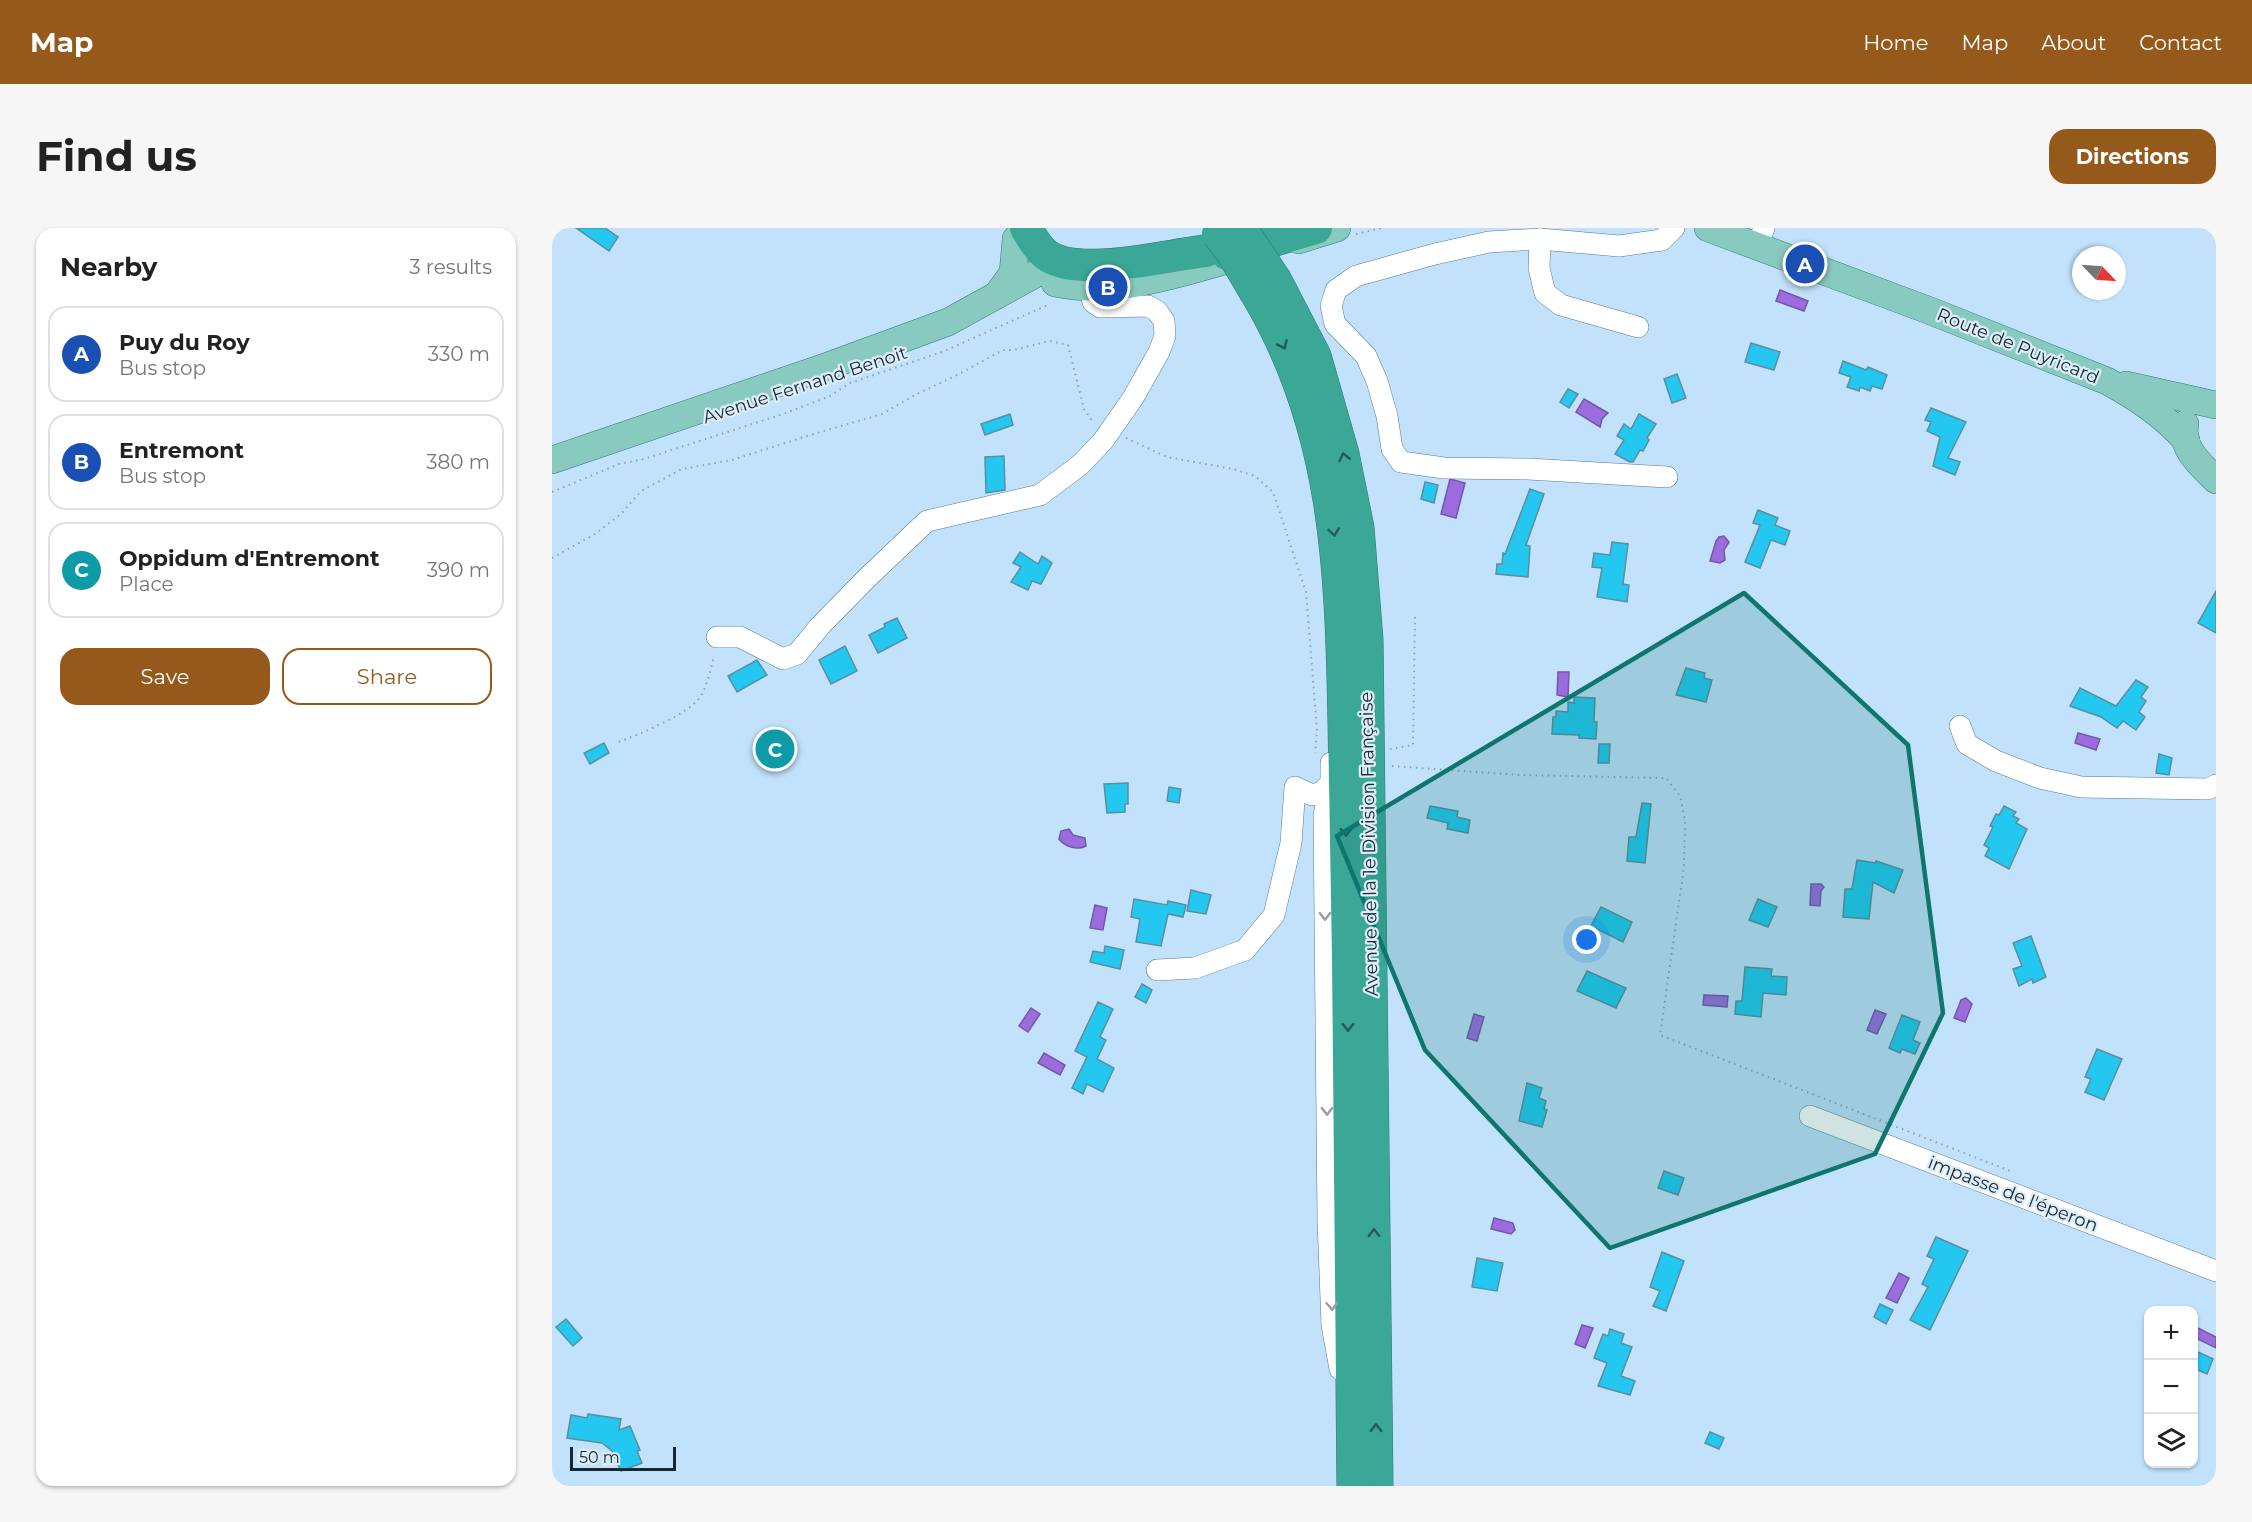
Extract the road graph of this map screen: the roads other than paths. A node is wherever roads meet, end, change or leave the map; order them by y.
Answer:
1 (1251, 228) edge
2 (1282, 228) edge
3 (1316, 228) edge
4 (1337, 228) edge
5 (1674, 228) edge
6 (1719, 229) edge
7 (1018, 232) edge
8 (1763, 235) edge
9 (1540, 239) junction
10 (1211, 244) edge
11 (1049, 277) junction
12 (1272, 284) junction
13 (1089, 287) junction
14 (995, 297) junction
15 (1638, 327) dead end
16 (2107, 381) junction
17 (2208, 404) edge
18 (2186, 440) junction
19 (619, 441) junction
20 (552, 460) edge
21 (552, 469) edge
22 (1667, 477) dead end
23 (2216, 480) edge
24 (1341, 607) junction
25 (717, 637) road end
26 (1960, 726) dead end
27 (1331, 783) junction
28 (2213, 790) edge
29 (1157, 970) dead end
30 (1810, 1116) dead end
31 (2216, 1271) edge
32 (1353, 1471) edge
33 (1377, 1486) edge

1 - 12 highway
2 - 10 main road
3 - 10 highway
4 - 10 main road
5 - 9 street
6 - 8 main road, Route de Puyricard
7 - 11 highway
7 - 14 main road
8 - 16 main road, Route de Puyricard
9 - 15 street
9 - 22 street
10 - 11 highway
10 - 12 highway, bridge
10 - 13 main road
11 - 13 main road
11 - 14 main road, Avenue Fernand Benoit
11 - 19 main road, Avenue Fernand Benoit
12 -> 24 highway, Avenue de la 1e Division Française
33 -> 12 highway, Avenue de la 1e Division Française
13 - 25 street
14 - 19 main road, Avenue Fernand Benoit
16 - 17 main road, Route de Puyricard
16 - 18 main road, Route de Puyricard
17 - 18 main road, Route de Puyricard
18 - 23 main road, Route de Puyricard
19 - 20 main road, Avenue Fernand Benoit
19 - 21 main road, Avenue Fernand Benoit
24 - 27 street
24 -> 32 highway, Avenue de la 1e Division Française
26 - 28 street
27 - 29 street
27 -> 32 street
30 - 31 street, impasse de l'éperon

